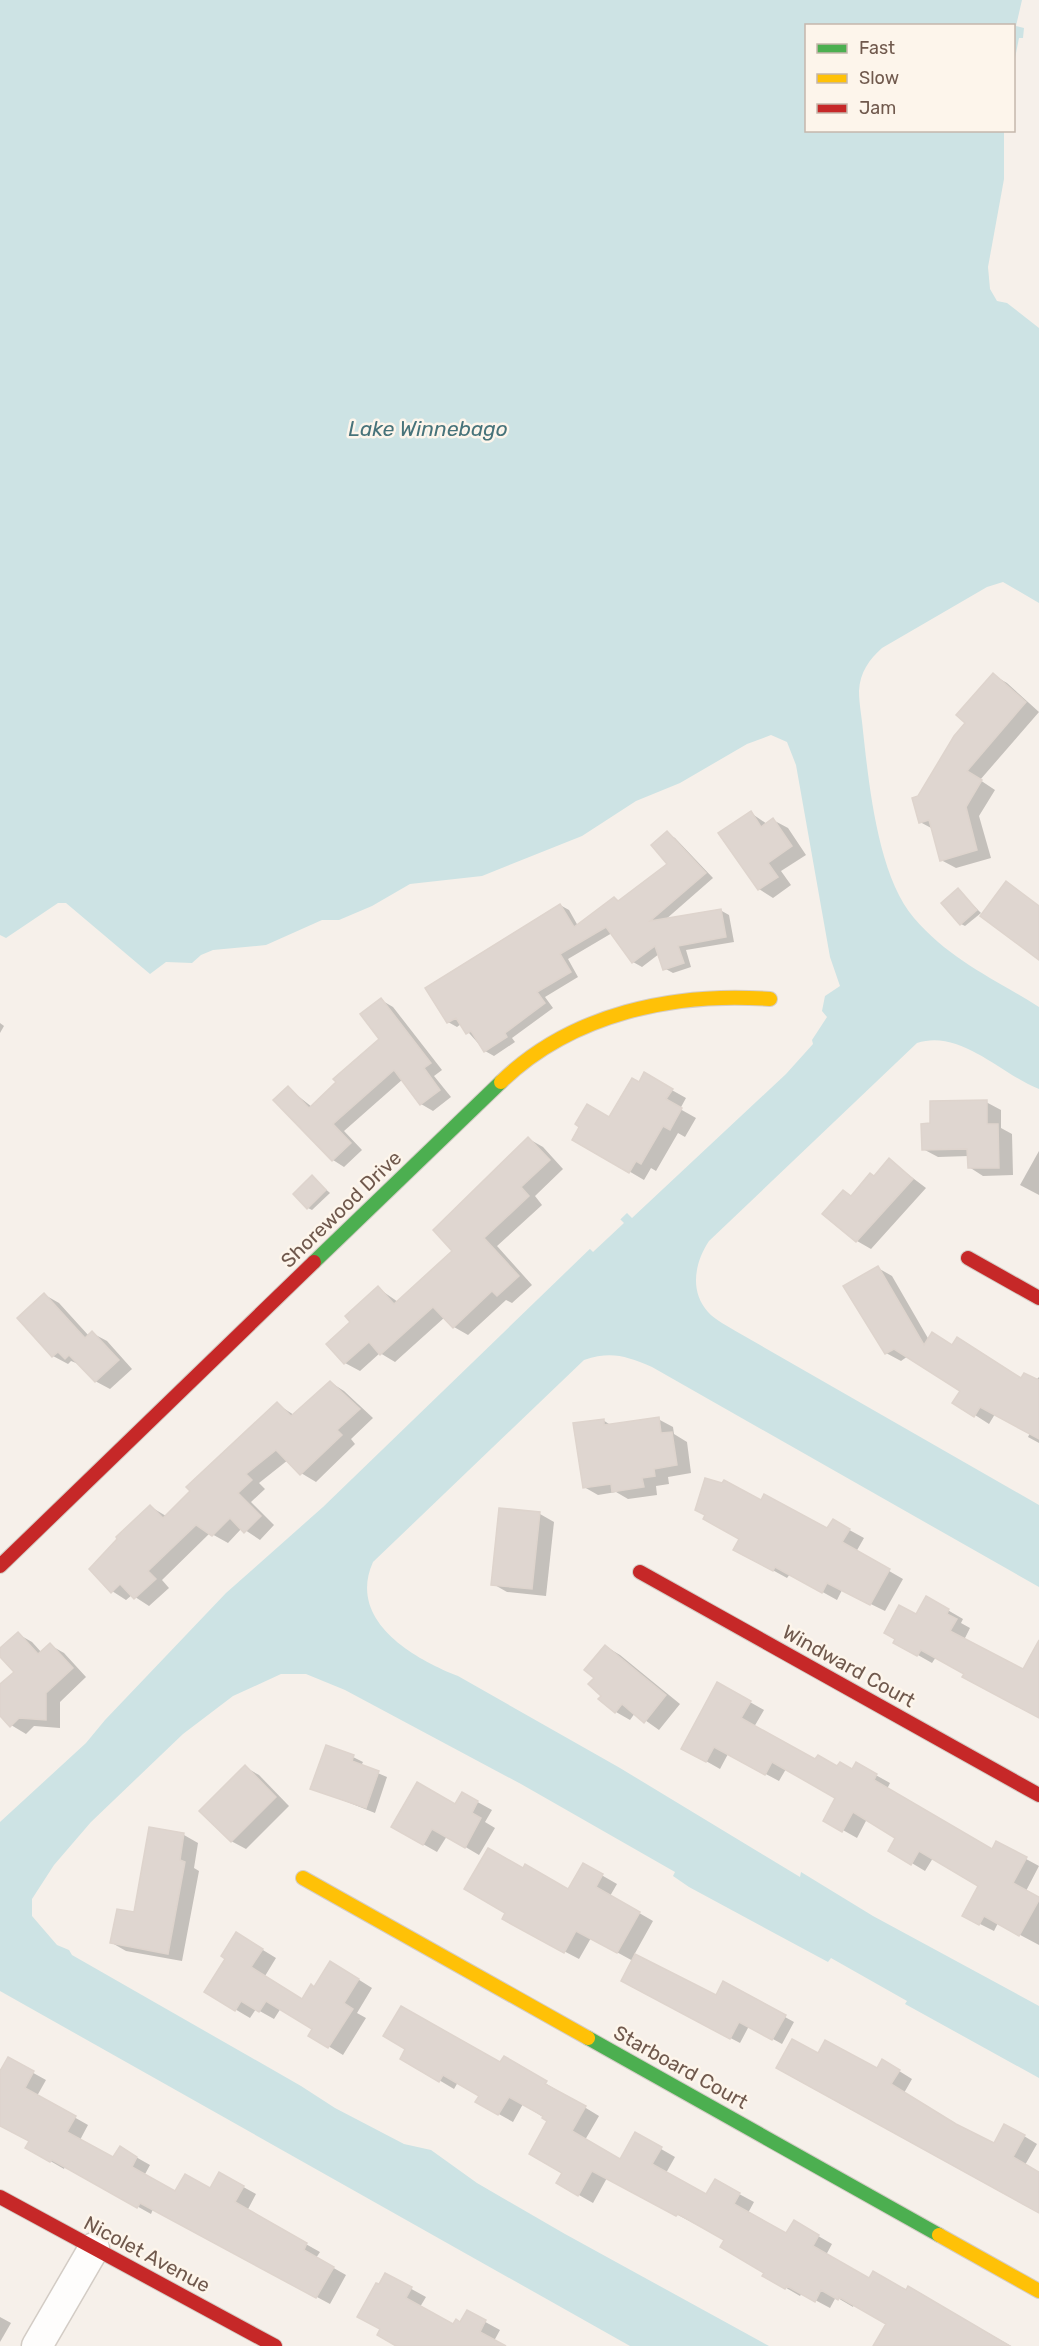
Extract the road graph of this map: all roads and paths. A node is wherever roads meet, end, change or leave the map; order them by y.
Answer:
1 (770, 999) dead end
2 (968, 1258) dead end
3 (1039, 1298) edge
4 (0, 1566) edge
5 (640, 1572) dead end
6 (1039, 1795) edge
7 (303, 1878) dead end
8 (0, 2198) edge
9 (94, 2248) junction
10 (1039, 2291) edge
11 (37, 2346) edge
12 (274, 2346) edge

1 - 4 street, Shorewood Drive
2 - 3 street
5 - 6 street, Windward Court
7 - 10 street, Starboard Court
8 - 9 street, Nicolet Avenue
9 - 11 street
9 - 12 street, Nicolet Avenue

